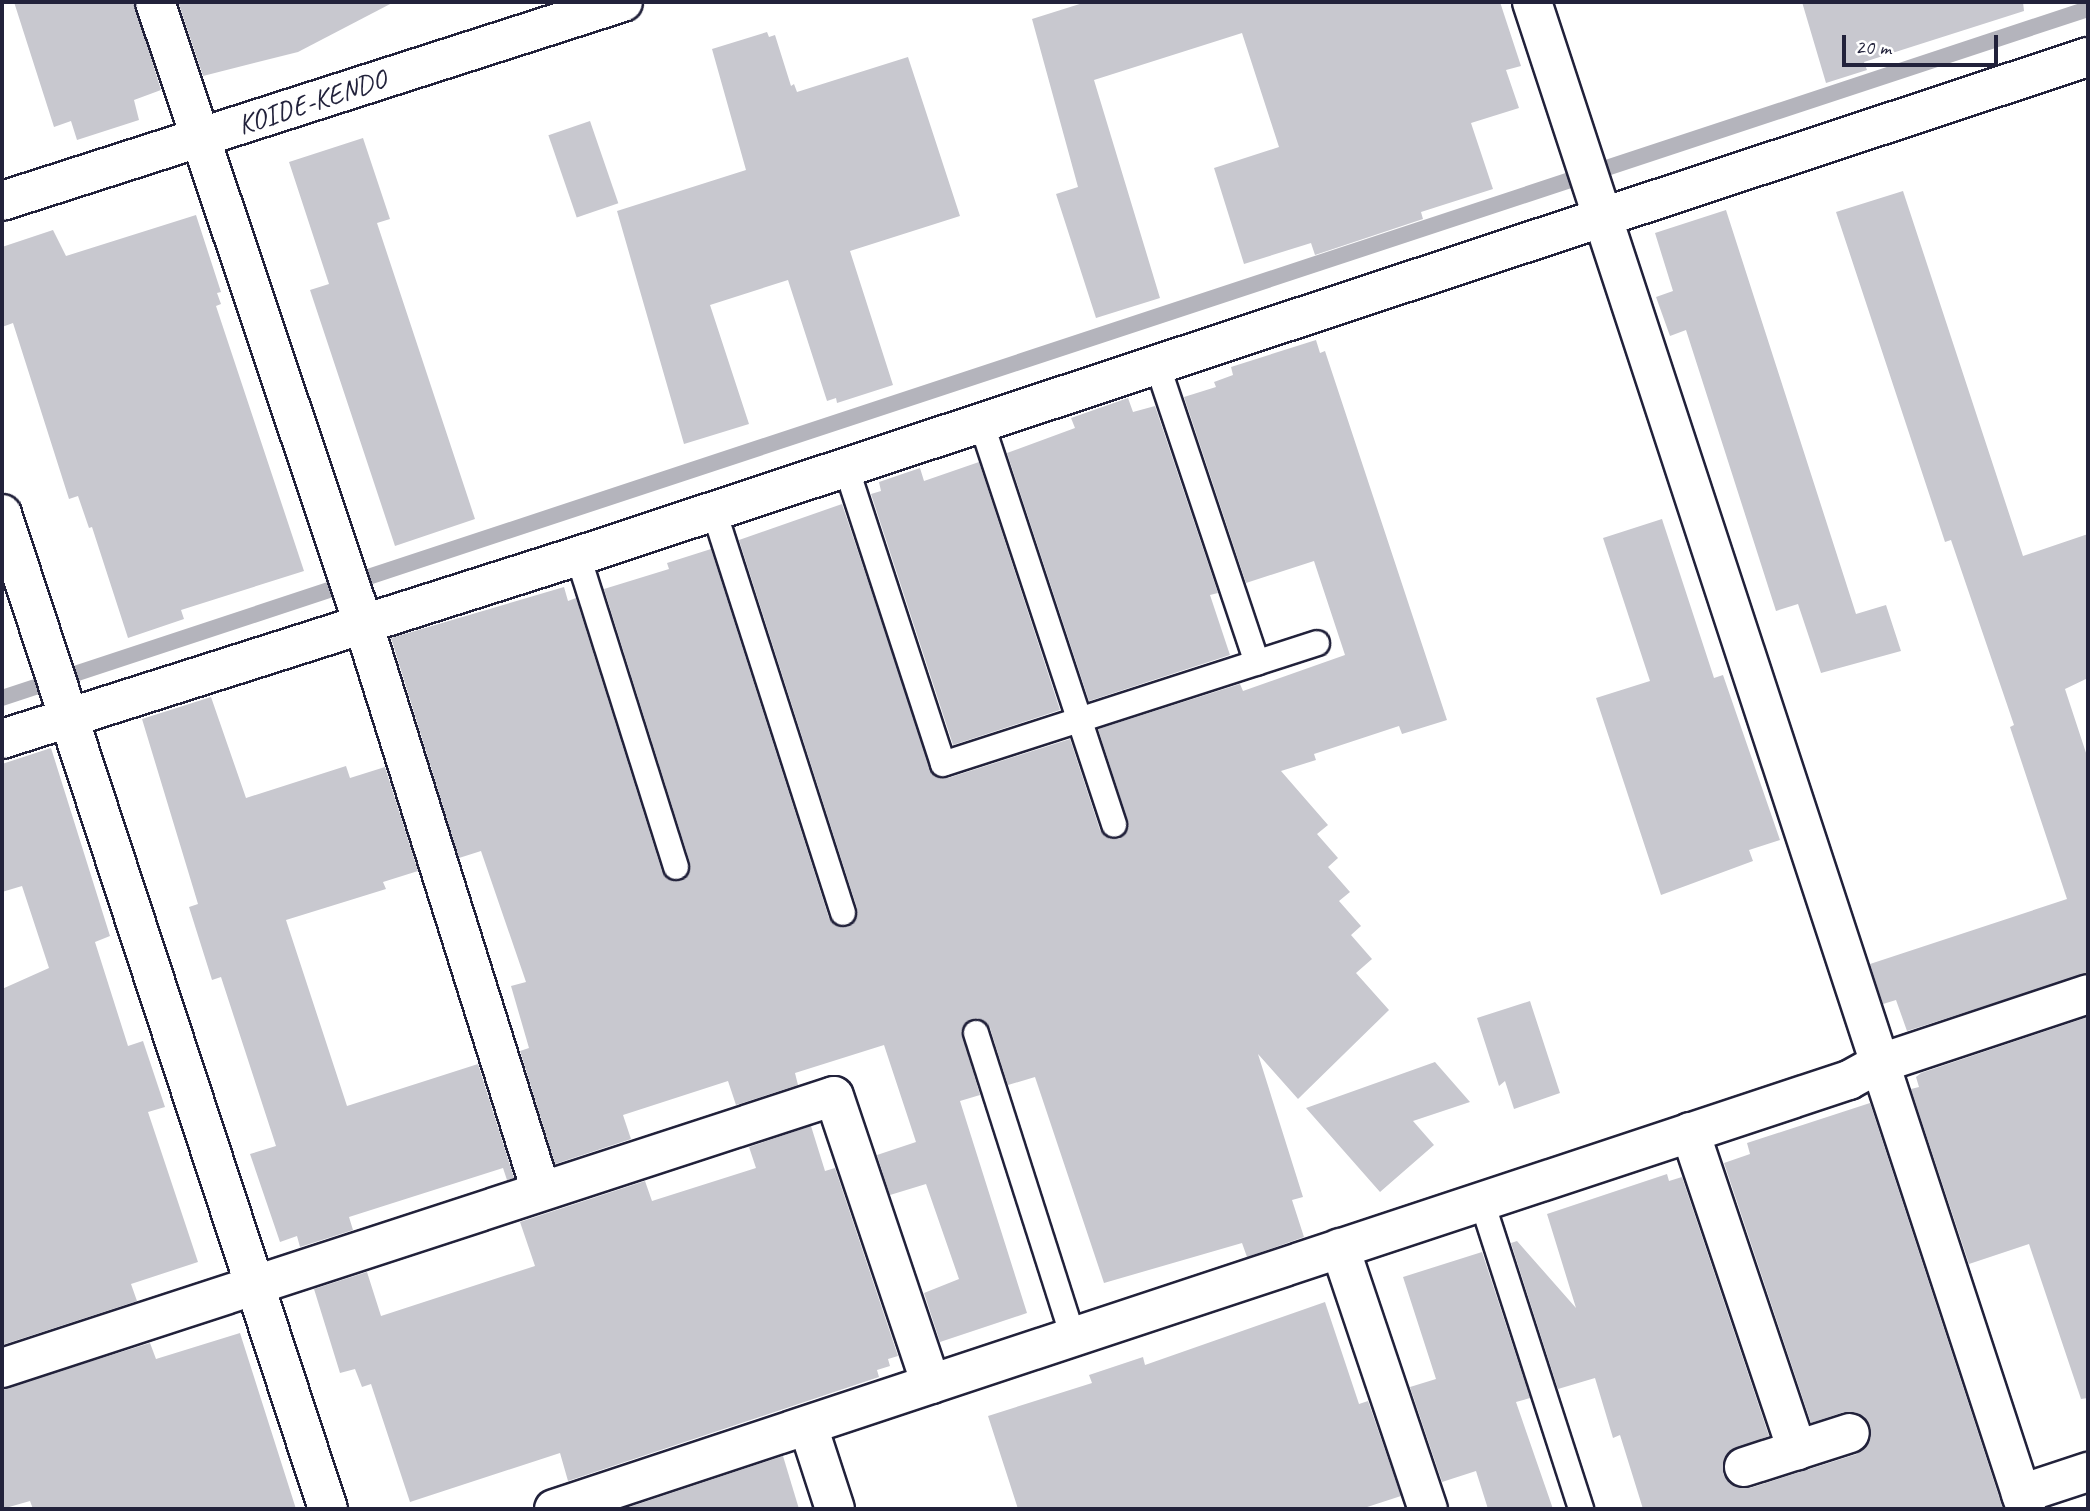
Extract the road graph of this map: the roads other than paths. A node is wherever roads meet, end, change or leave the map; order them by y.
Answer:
1 (155, 2) edge
2 (622, 2) edge
3 (1532, 2) edge
4 (2088, 57) edge
5 (200, 139) junction
6 (2, 201) edge
7 (1601, 211) junction
8 (1157, 363) junction
9 (981, 422) junction
10 (846, 467) junction
11 (714, 511) junction
12 (2, 514) edge
13 (578, 556) junction
14 (360, 616) junction
15 (1317, 643) dead end
16 (1257, 663) junction
17 (62, 697) junction
18 (1079, 720) junction
19 (2, 738) edge
20 (1114, 825) dead end
21 (676, 867) dead end
22 (843, 913) dead end
23 (2088, 994) edge
24 (976, 1033) dead end
25 (1878, 1064) junction
26 (1690, 1132) junction
27 (541, 1191) junction
28 (1482, 1202) junction
29 (1340, 1248) junction
30 (256, 1284) junction
31 (1073, 1337) junction
32 (2, 1367) edge
33 (931, 1384) junction
34 (808, 1426) junction
35 (1850, 1433) dead end
36 (1797, 1450) junction
37 (1744, 1467) dead end
38 (2088, 1472) edge
39 (2024, 1502) edge
40 (570, 1507) edge
41 (328, 1509) edge
42 (835, 1509) edge
43 (1429, 1509) edge
44 (1581, 1509) edge

1 - 5 street
2 - 5 street, KOIDE-KENDO
3 - 7 street
4 - 7 street
5 - 6 street, KOIDE-KENDO
5 - 14 street
7 - 8 street
7 - 25 street
8 - 9 street
8 - 16 lane
9 - 10 street
9 - 18 lane
10 - 11 street
10 - 18 lane
11 - 13 street
11 - 22 lane
12 - 17 street
13 - 14 street
13 - 21 lane
14 - 17 street
14 - 27 street
15 - 16 lane
16 - 18 lane
17 - 19 street
17 - 30 street
18 - 20 lane
23 - 25 street
24 - 31 lane
25 - 26 street
25 - 39 street
26 - 28 street
26 - 36 street
27 - 30 street
27 - 33 street
28 - 29 street
28 - 44 lane
29 - 31 street
29 - 43 street
30 - 32 street
30 - 41 street
31 - 33 street
33 - 34 street
34 - 40 street
34 - 42 street
35 - 36 street
36 - 37 street
38 - 39 street

